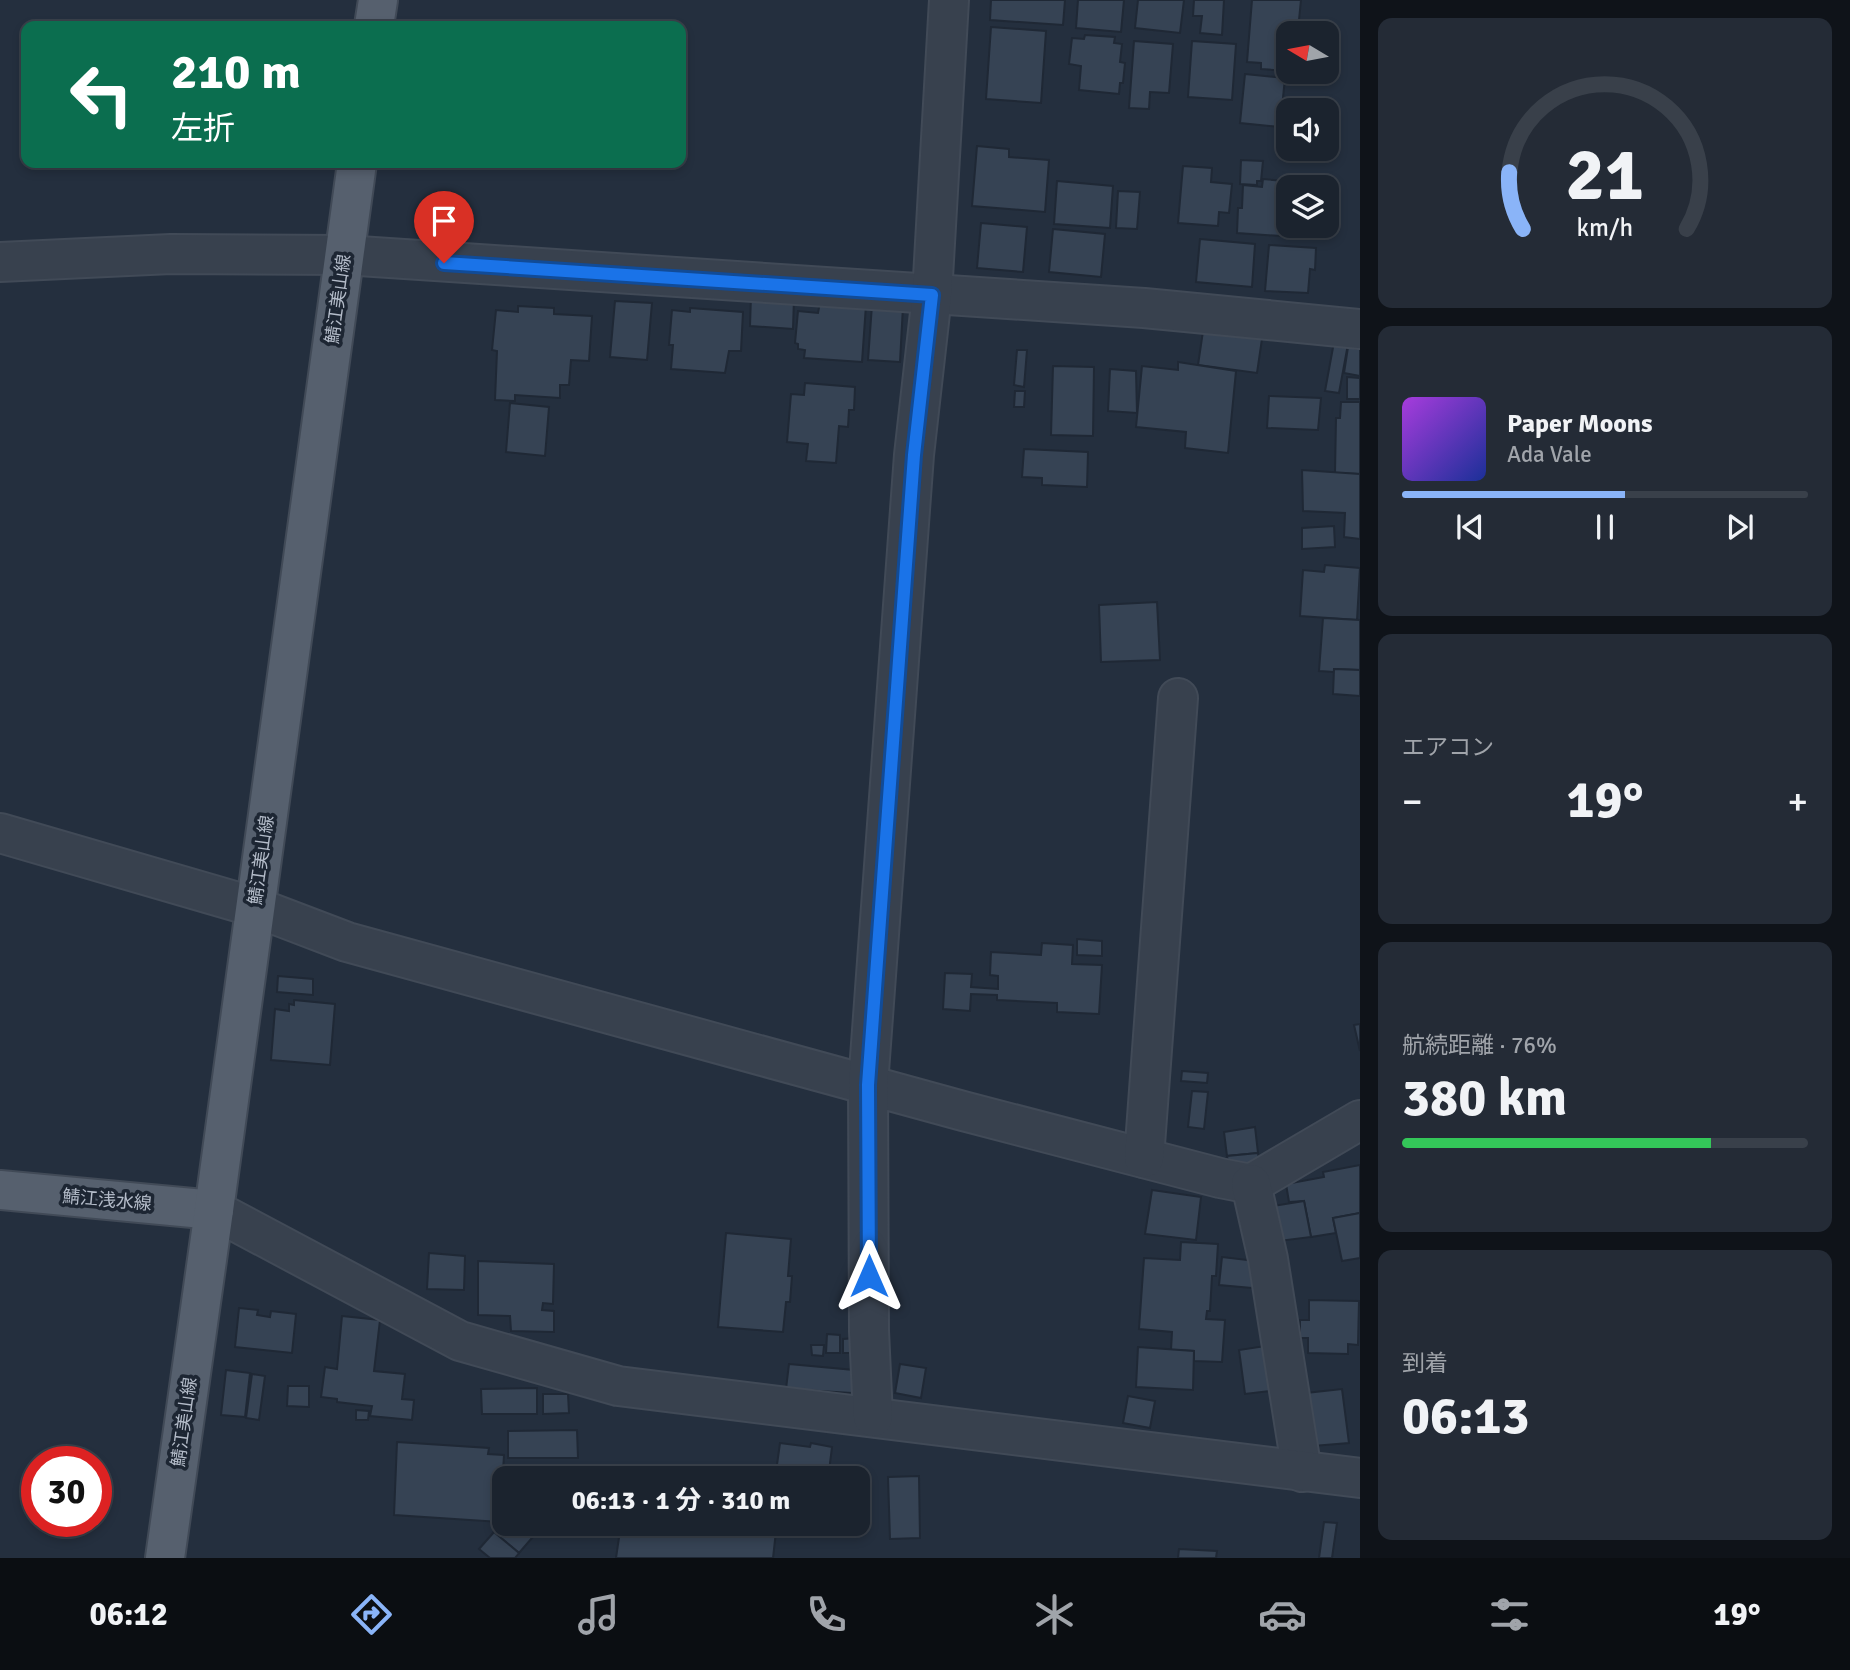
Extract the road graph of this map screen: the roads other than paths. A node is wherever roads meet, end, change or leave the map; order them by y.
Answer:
1 (378, 0) edge
2 (949, 0) edge
3 (375, 21) edge
4 (355, 168) edge
5 (344, 255) junction
6 (0, 261) edge
7 (932, 295) junction
8 (1360, 329) edge
9 (1178, 698) dead end
10 (0, 833) edge
11 (255, 907) junction
12 (868, 1085) junction
13 (1360, 1120) edge
14 (1144, 1158) junction
15 (1251, 1184) junction
16 (0, 1190) edge
17 (215, 1210) junction
18 (873, 1417) junction
19 (1302, 1472) junction
20 (1360, 1478) edge
21 (164, 1558) edge

1 - 3 main road
2 - 7 street
4 - 5 main road, 鯖江美山線
5 - 6 street
5 - 7 street
5 - 11 main road, 鯖江美山線
7 - 8 street
7 - 12 street
9 - 14 street
10 - 11 street
11 - 12 street
11 - 17 main road, 鯖江美山線
12 - 14 street
12 - 18 street
13 - 15 street
14 - 15 street
15 - 19 street
16 - 17 main road, 鯖江浅水線
17 - 18 street
17 - 21 main road, 鯖江美山線
18 - 19 street
19 - 20 street

